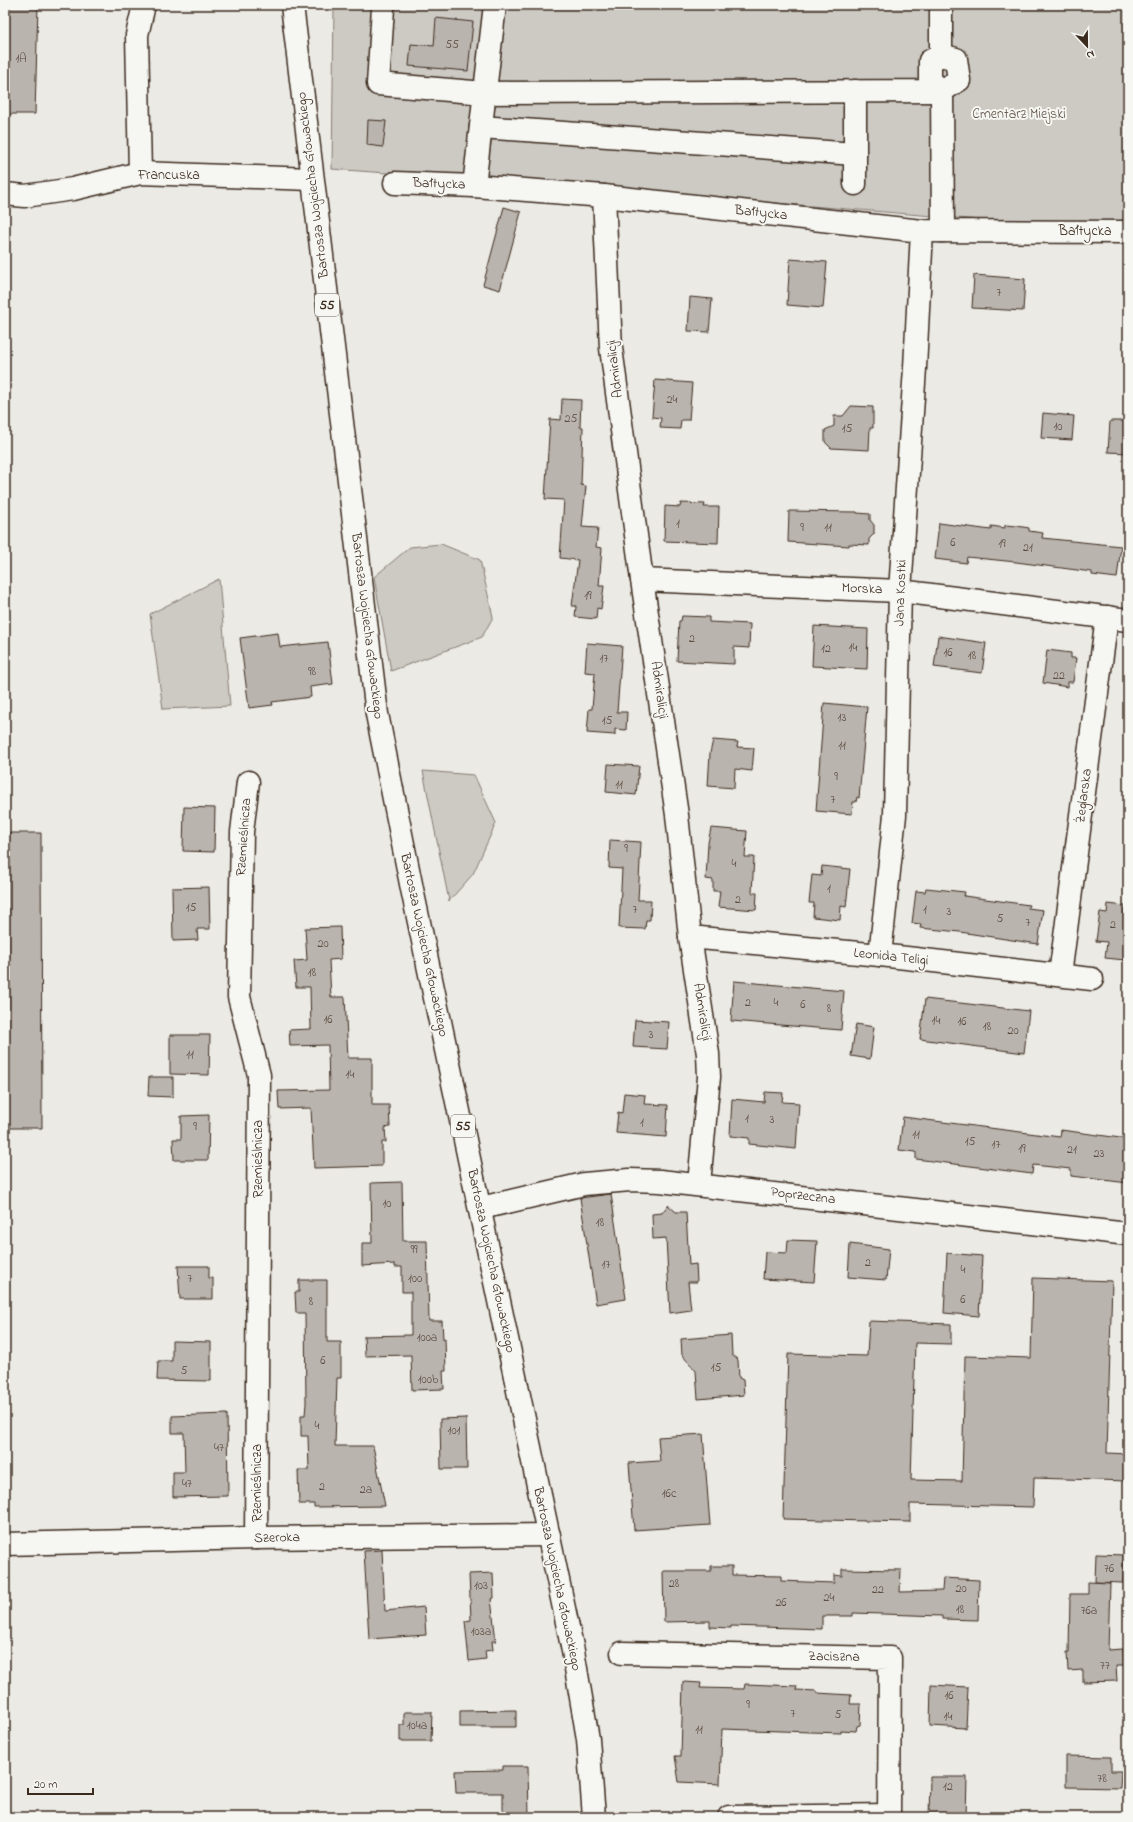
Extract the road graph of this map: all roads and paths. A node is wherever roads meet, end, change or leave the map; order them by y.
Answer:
1 (144, 5) edge
2 (292, 5) edge
3 (495, 5) edge
4 (941, 5) edge
5 (383, 8) dead end
6 (855, 91) junction
7 (942, 91) junction
8 (485, 93) junction
9 (481, 127) junction
10 (855, 154) junction
11 (140, 173) junction
12 (312, 179) junction
13 (395, 183) dead end
14 (855, 184) dead end
15 (474, 186) junction
16 (5, 194) edge
17 (604, 196) junction
18 (932, 231) junction
19 (1128, 232) edge
20 (642, 580) junction
21 (900, 591) junction
22 (1118, 618) edge
23 (248, 782) dead end
24 (690, 938) junction
25 (880, 955) junction
26 (1060, 975) junction
27 (1092, 979) dead end
28 (699, 1184) junction
29 (480, 1208) junction
30 (1128, 1234) edge
31 (549, 1535) junction
32 (256, 1538) junction
33 (5, 1544) edge
34 (622, 1653) dead end
35 (889, 1816) edge
36 (594, 1817) edge
37 (729, 1817) edge

1 - 11 street
2 - 12 street, Bartosza Wojciecha Głowackiego / 55
3 - 8 street
4 - 7 street
5 - 8 street
6 - 7 street
6 - 8 street
6 - 10 street
7 - 18 street, Jana Kostki
8 - 9 street
9 - 10 street
9 - 15 street
10 - 14 street
11 - 12 street, Francuska
11 - 16 street, Francuska
12 - 29 street, Bartosza Wojciecha Głowackiego / 55
13 - 15 street, Bałtycka
15 - 17 street, Bałtycka
17 - 18 street, Bałtycka
17 - 20 street, Admiralicji
18 - 19 street, Bałtycka
18 - 21 street, Jana Kostki
20 - 21 street, Morska
20 - 24 street, Admiralicji
21 - 22 street, Morska
21 - 25 street, Jana Kostki
22 - 26 street, Żeglarska
23 - 32 street, Rzemieślnicza
24 - 25 street, Leonida Teligi
24 - 28 street, Admiralicji
25 - 26 street, Leonida Teligi
26 - 27 street, Leonida Teligi
28 - 29 street, Poprzeczna
28 - 30 street, Poprzeczna
29 - 31 street, Bartosza Wojciecha Głowackiego / 55
31 - 32 street, Szeroka
31 - 36 street, Bartosza Wojciecha Głowackiego / 55
32 - 33 street, Szeroka
34 - 35 street, Zaciszna
35 - 37 street, Zaciszna

